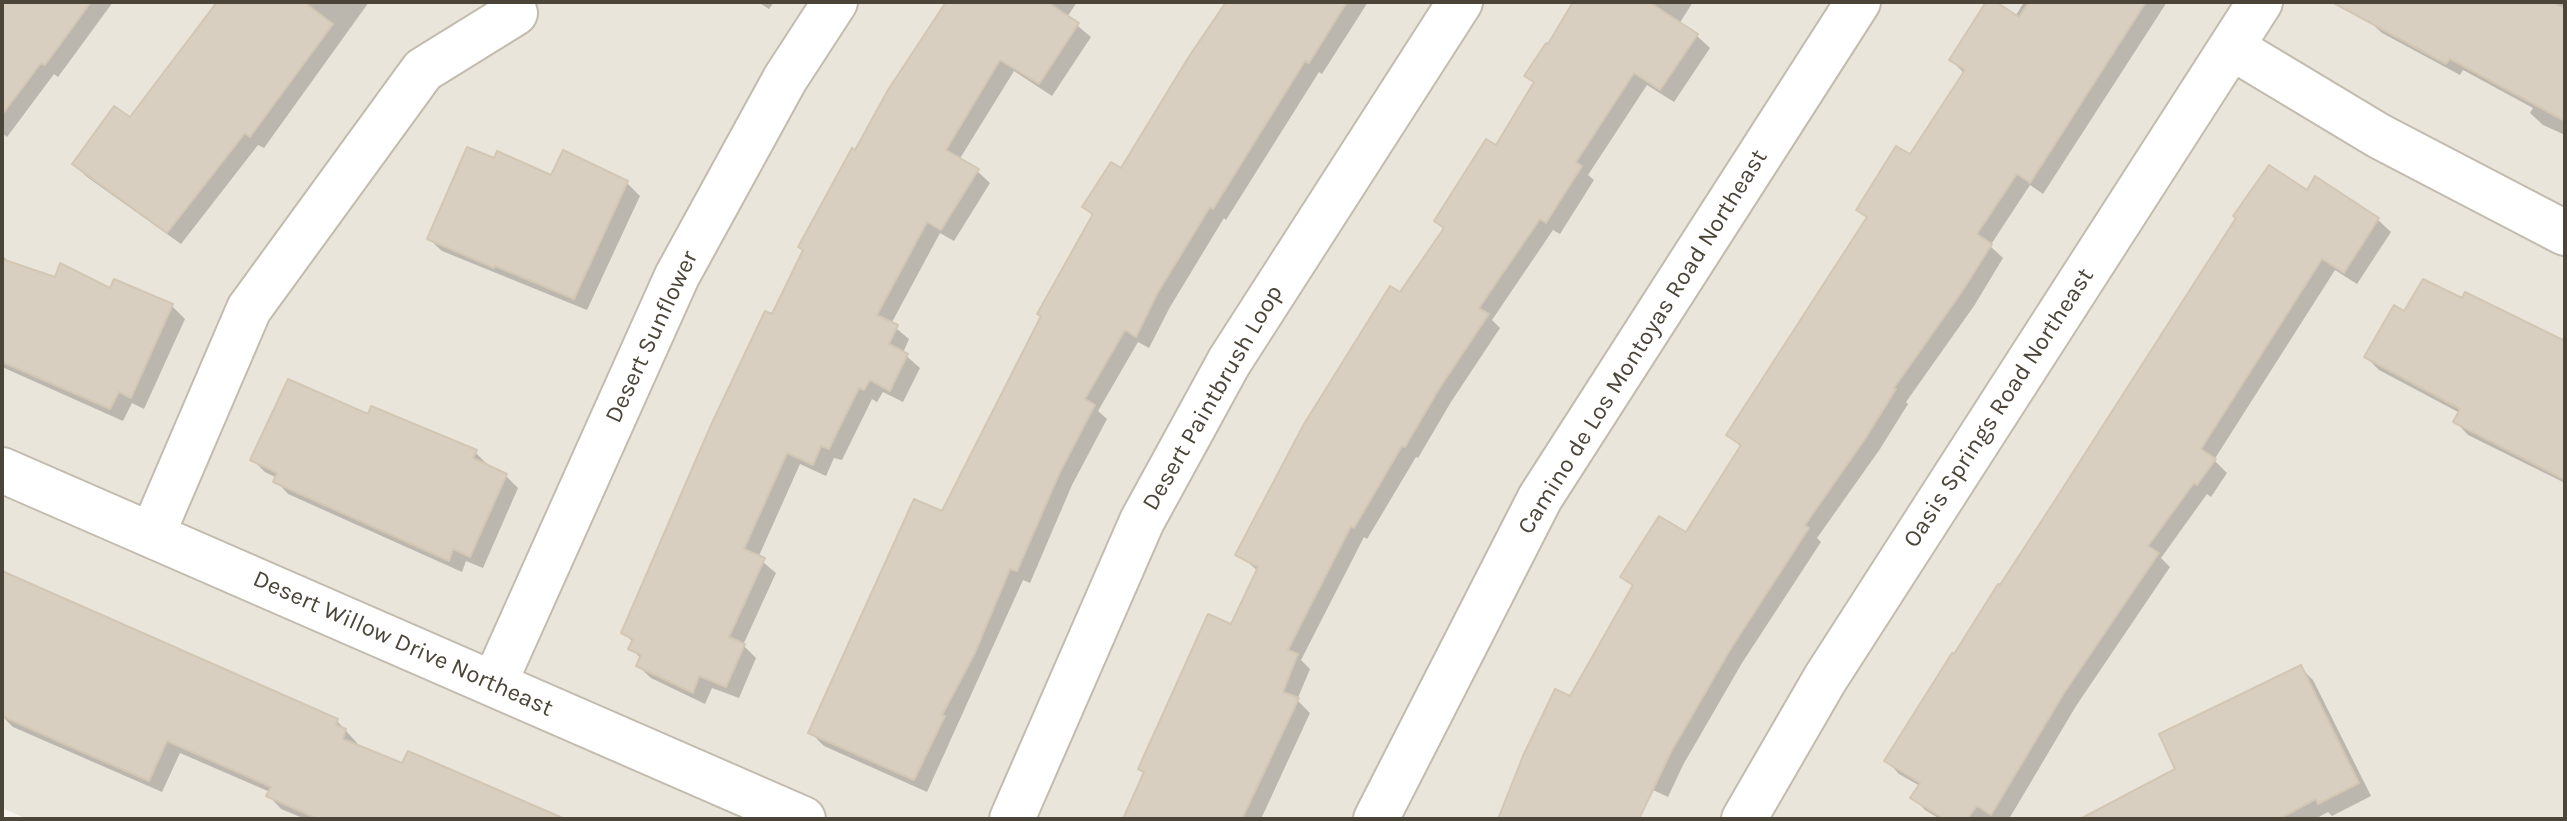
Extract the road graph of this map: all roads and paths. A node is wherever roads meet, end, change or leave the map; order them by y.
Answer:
1 (835, 2) edge
2 (1460, 2) edge
3 (1858, 2) edge
4 (2260, 2) edge
5 (515, 13) dead end
6 (2231, 47) junction
7 (2565, 233) edge
8 (2, 470) edge
9 (152, 535) junction
10 (494, 684) junction
11 (803, 819) edge
12 (1012, 819) edge
13 (1376, 819) edge
14 (1744, 819) edge

1 - 10 street, Desert Sunflower
2 - 12 street, Desert Paintbrush Loop
3 - 13 street, Camino de Los Montoyas Road Northeast
4 - 6 street, Oasis Springs Road Northeast
5 - 9 street
6 - 7 street
6 - 14 street, Oasis Springs Road Northeast
8 - 9 street, Desert Willow Drive Northeast
9 - 10 street, Desert Willow Drive Northeast
10 - 11 street, Desert Willow Drive Northeast

